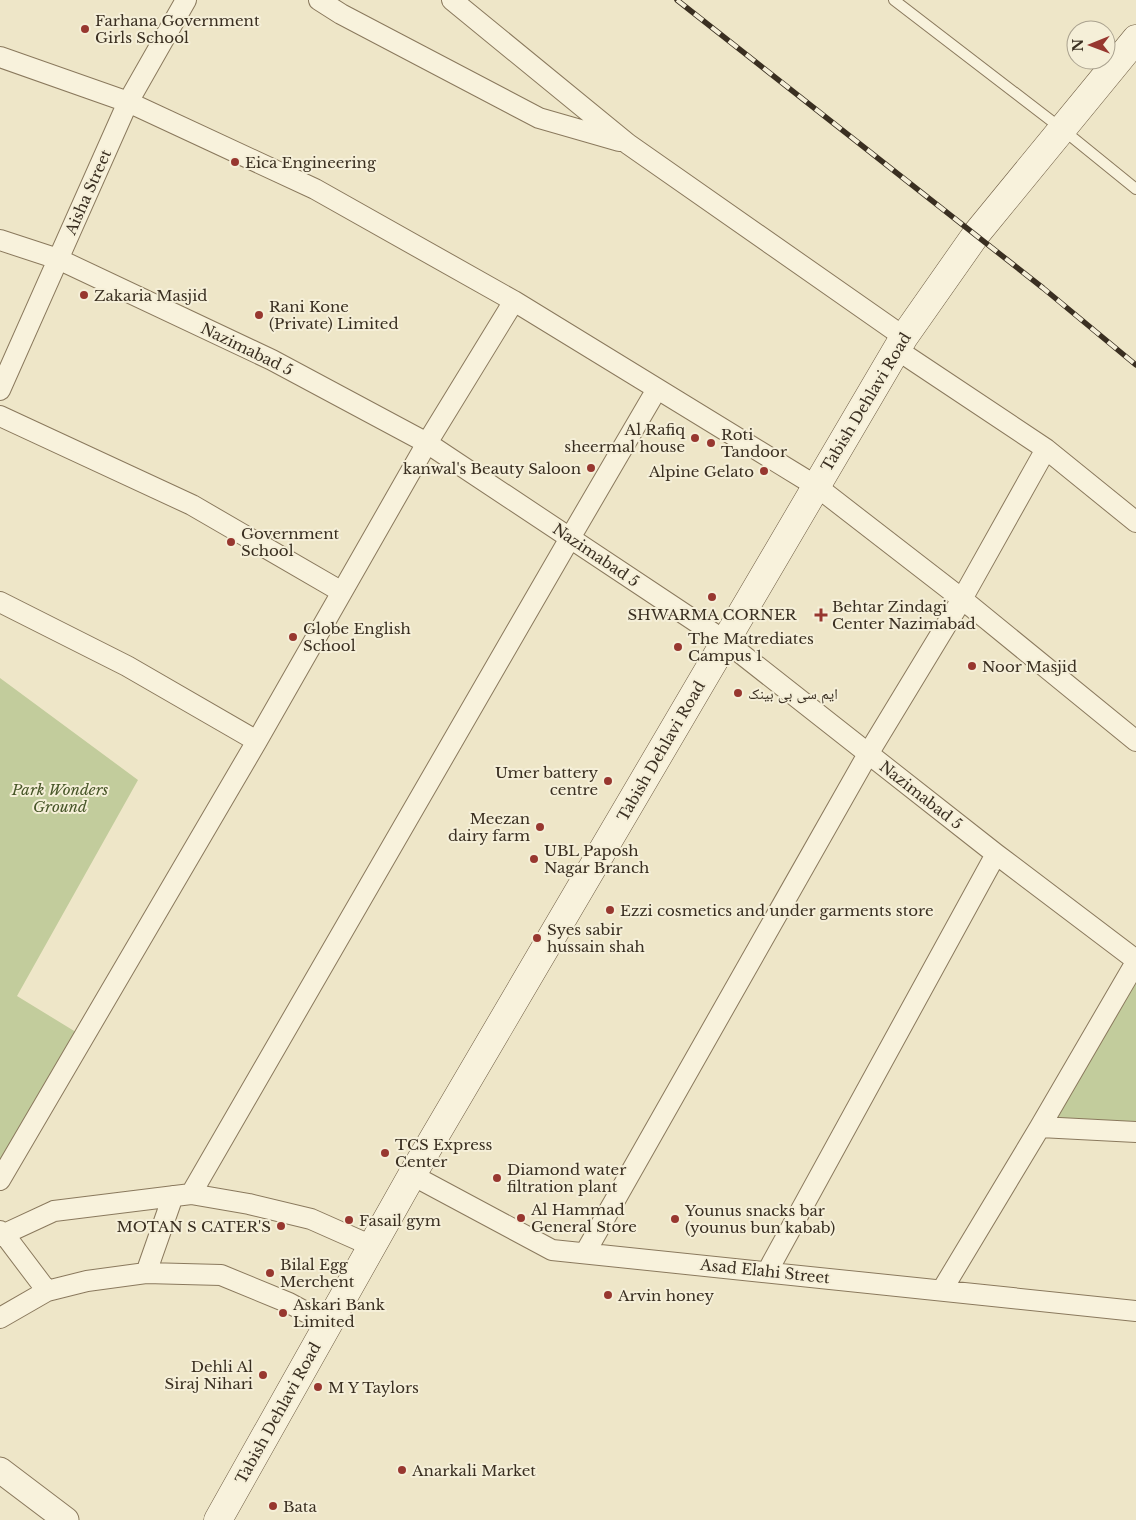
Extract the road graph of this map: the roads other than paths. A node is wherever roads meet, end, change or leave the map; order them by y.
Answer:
1 (186, 0) edge
2 (319, 0) edge
3 (452, 0) edge
4 (894, 0) edge
5 (1136, 39) edge
6 (0, 58) edge
7 (128, 102) junction
8 (1062, 130) junction
9 (628, 144) junction
10 (1136, 189) edge
11 (0, 240) edge
12 (58, 259) junction
13 (514, 301) junction
14 (900, 343) junction
15 (657, 389) junction
16 (0, 390) edge
17 (0, 416) edge
18 (427, 443) junction
19 (1046, 449) junction
20 (816, 486) junction
21 (1136, 522) edge
22 (570, 538) junction
23 (342, 592) junction
24 (962, 599) junction
25 (0, 602) edge
26 (725, 641) junction
27 (257, 740) junction
28 (1136, 741) edge
29 (868, 754) junction
30 (996, 854) junction
31 (1136, 961) edge
32 (1040, 1127) junction
33 (1136, 1132) edge
34 (412, 1175) junction
35 (0, 1180) edge
36 (182, 1195) junction
37 (1, 1234) edge
38 (372, 1246) junction
39 (585, 1253) junction
40 (767, 1272) junction
41 (146, 1273) junction
42 (942, 1290) junction
43 (47, 1291) junction
44 (1136, 1311) edge
45 (0, 1318) edge
46 (328, 1324) junction
47 (0, 1470) edge
48 (66, 1520) edge
49 (218, 1520) edge

1 - 7 street, Aisha Street
2 - 9 street
3 - 9 street
4 - 8 lane
5 - 8 main road, Tabish Dehlavi Road
6 - 7 street
7 - 12 street, Aisha Street
7 - 13 street
8 - 10 lane
8 - 14 main road, Tabish Dehlavi Road
9 - 14 street
11 - 12 street, Nazimabad 5
12 - 16 street, Aisha Street
12 - 18 street, Nazimabad 5
13 - 15 street
13 - 18 street
14 - 19 street
14 - 20 main road, Tabish Dehlavi Road
15 - 20 street
15 - 22 street
17 - 23 street
18 - 22 street, Nazimabad 5
18 - 23 street
19 - 21 street
19 - 24 street
20 - 24 street
20 - 26 main road, Tabish Dehlavi Road
22 - 26 street, Nazimabad 5
22 - 36 street
23 - 27 street
24 - 28 street
24 - 29 street
25 - 27 street
26 - 29 street, Nazimabad 5
26 - 34 main road, Tabish Dehlavi Road
27 - 35 street
29 - 30 street, Nazimabad 5
29 - 39 street
30 - 31 street, Nazimabad 5
30 - 40 street
31 - 32 street
32 - 33 street
32 - 42 street
34 - 38 main road, Tabish Dehlavi Road
34 - 39 street, Asad Elahi Street
36 - 37 street
36 - 38 street
36 - 41 street
37 - 43 street
38 - 46 main road, Tabish Dehlavi Road
39 - 40 street, Asad Elahi Street
40 - 42 street, Asad Elahi Street
41 - 43 street
41 - 46 street
42 - 44 street, Asad Elahi Street
43 - 45 street
46 - 49 main road, Tabish Dehlavi Road
47 - 48 street

